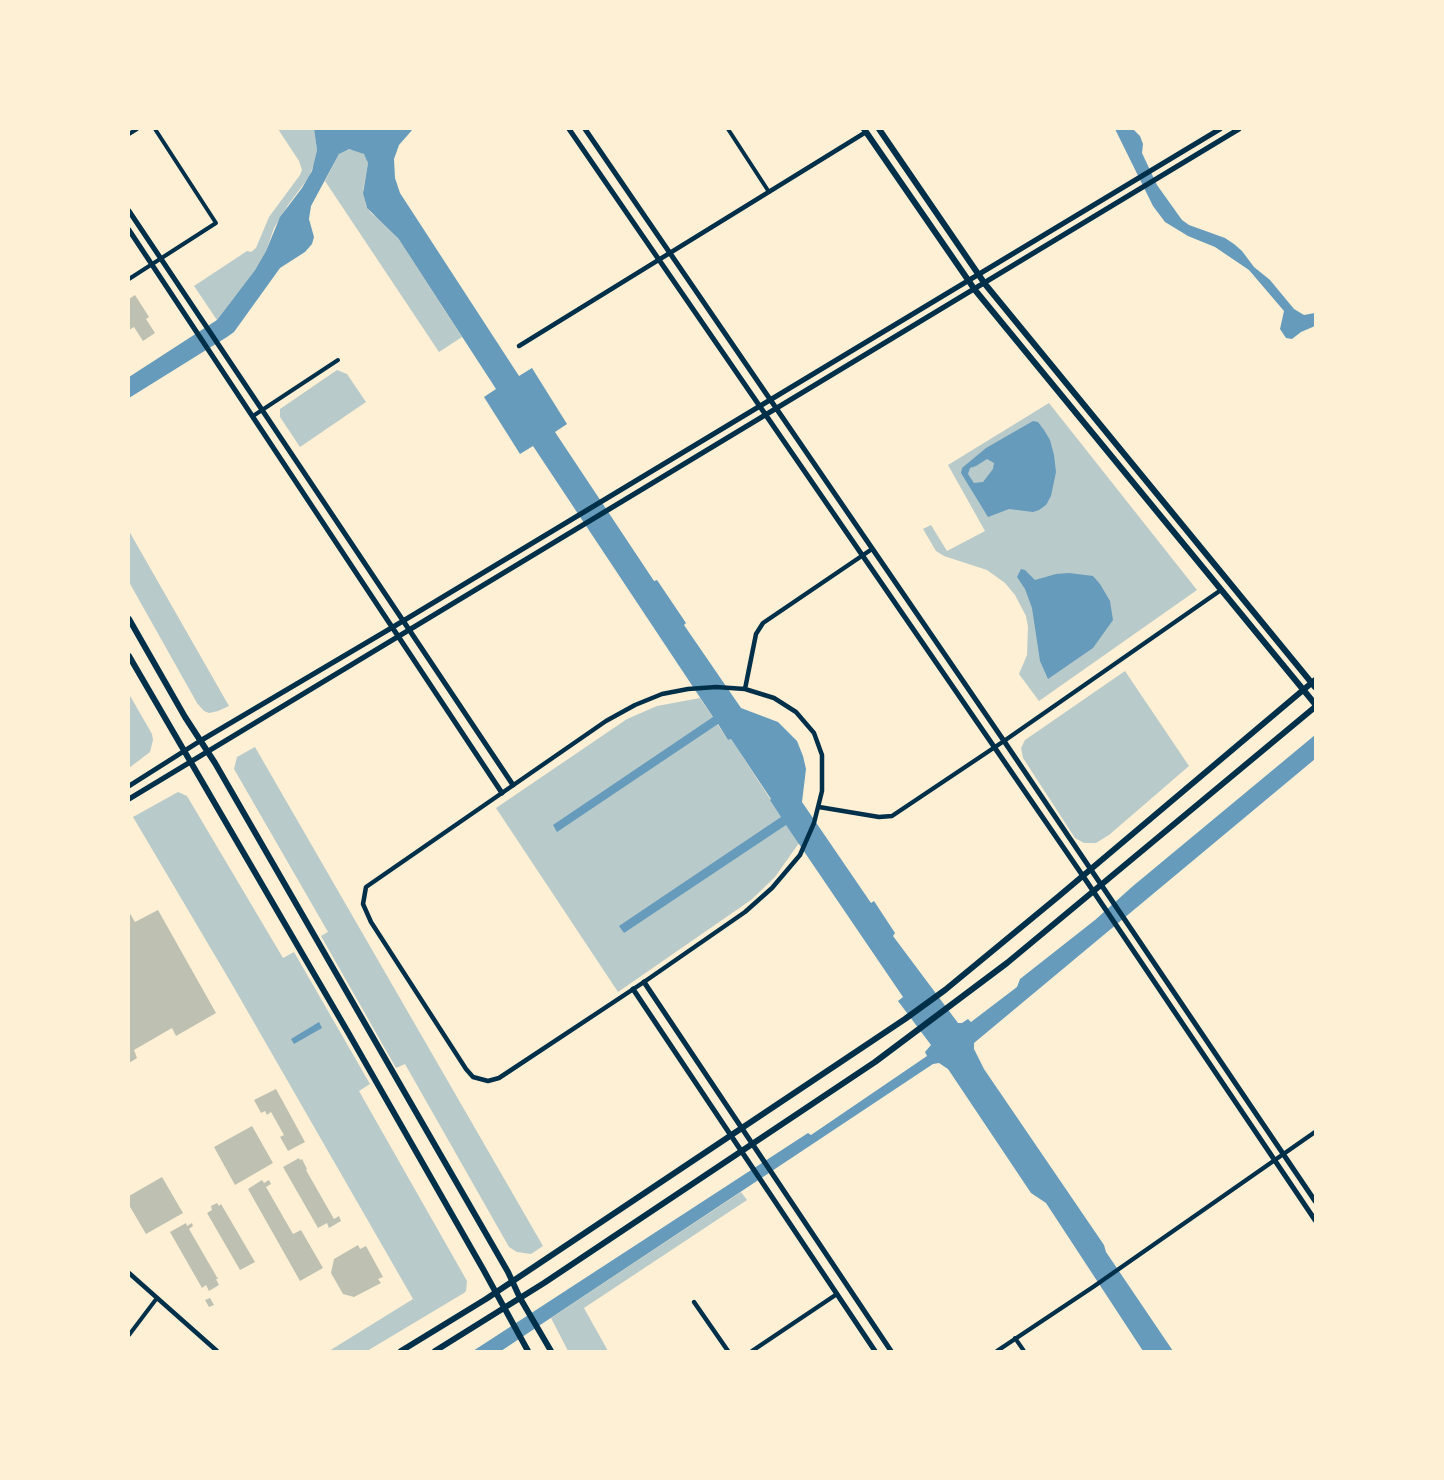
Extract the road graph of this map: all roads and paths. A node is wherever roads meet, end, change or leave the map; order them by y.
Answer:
1 (137, 129) edge
2 (155, 129) edge
3 (569, 129) edge
4 (585, 129) edge
5 (728, 129) edge
6 (879, 129) edge
7 (1220, 129) edge
8 (1239, 129) edge
9 (865, 130) edge
10 (129, 134) edge
11 (770, 193) junction
12 (129, 211) edge
13 (129, 230) edge
14 (670, 253) junction
15 (161, 259) junction
16 (659, 260) junction
17 (152, 264) junction
18 (978, 273) junction
19 (129, 279) edge
20 (968, 280) junction
21 (986, 284) junction
22 (975, 290) junction
23 (519, 346) dead end
24 (339, 360) dead end
25 (771, 398) junction
26 (760, 405) junction
27 (777, 409) junction
28 (261, 410) junction
29 (253, 416) junction
30 (767, 416) junction
31 (872, 549) junction
32 (863, 555) junction
33 (1221, 590) junction
34 (129, 619) edge
35 (402, 621) junction
36 (393, 627) junction
37 (409, 631) junction
38 (399, 637) junction
39 (129, 656) edge
40 (1314, 684) edge
41 (745, 689) junction
42 (1303, 690) junction
43 (1315, 705) edge
44 (200, 741) junction
45 (1004, 741) junction
46 (994, 747) junction
47 (183, 752) junction
48 (208, 752) junction
49 (190, 763) junction
50 (513, 785) junction
51 (129, 786) edge
52 (502, 793) junction
53 (129, 799) edge
54 (819, 807) junction
55 (1091, 870) junction
56 (1083, 876) junction
57 (1101, 886) junction
58 (1094, 892) junction
59 (644, 982) junction
60 (633, 989) junction
61 (743, 1128) junction
62 (1315, 1132) edge
63 (732, 1135) junction
64 (753, 1144) junction
65 (742, 1151) junction
66 (1283, 1154) junction
67 (1274, 1160) junction
68 (1315, 1202) edge
69 (1315, 1220) edge
70 (129, 1273) edge
71 (513, 1281) junction
72 (496, 1292) junction
73 (837, 1294) junction
74 (158, 1297) junction
75 (520, 1298) junction
76 (694, 1302) dead end
77 (504, 1308) junction
78 (129, 1335) edge
79 (1016, 1338) junction
80 (217, 1351) edge
81 (400, 1351) edge
82 (435, 1351) edge
83 (528, 1351) edge
84 (551, 1351) edge
85 (728, 1351) edge
86 (752, 1351) edge
87 (875, 1351) edge
88 (891, 1351) edge
89 (997, 1351) edge
90 (1024, 1351) edge

1 - 10 street
2 - 15 street
3 - 16 main road
4 - 14 main road
5 - 11 street
6 - 18 main road
7 - 18 main road
8 - 21 main road
9 - 11 street
9 - 20 main road
11 - 14 street
12 - 15 main road
13 - 17 main road
14 - 16 street
14 - 25 main road
15 - 17 street
15 - 28 main road
16 - 23 street
16 - 26 main road
17 - 19 street
17 - 29 main road
18 - 20 main road
18 - 21 main road
20 - 22 main road
20 - 25 main road
21 - 22 main road
21 - 40 main road
22 - 27 main road
22 - 33 main road
24 - 28 street
25 - 26 main road
25 - 27 main road
26 - 30 main road
26 - 35 main road
27 - 30 main road
27 - 31 main road
28 - 29 street
28 - 35 main road
29 - 36 main road
30 - 32 main road
30 - 37 main road
31 - 32 street
31 - 45 main road
32 - 41 street
32 - 46 main road
33 - 42 main road
33 - 45 street
34 - 44 main road
35 - 36 main road
35 - 37 main road
36 - 38 main road
36 - 44 main road
37 - 38 main road
37 - 50 main road
38 - 48 main road
38 - 52 main road
39 - 47 main road
40 - 42 main road
41 - 50 street
41 - 54 street
42 - 43 main road
42 - 55 main road
43 - 57 main road
44 - 47 main road
44 - 48 main road
45 - 46 street
45 - 55 main road
46 - 54 street
46 - 56 main road
47 - 49 main road
47 - 51 main road
48 - 49 main road
48 - 71 main road
49 - 53 main road
49 - 72 main road
50 - 52 street
52 - 60 street
54 - 59 street
55 - 56 main road
55 - 57 main road
56 - 58 main road
56 - 61 main road
57 - 58 main road
57 - 66 main road
58 - 64 main road
58 - 67 main road
59 - 60 street
59 - 61 main road
60 - 63 main road
61 - 63 main road
61 - 64 main road
62 - 66 street
63 - 65 main road
63 - 71 main road
64 - 65 main road
64 - 88 main road
65 - 73 main road
65 - 75 main road
66 - 67 street
66 - 68 main road
67 - 69 main road
67 - 79 street
70 - 74 street
71 - 72 main road
71 - 75 main road
72 - 77 main road
72 - 81 main road
73 - 86 street
73 - 87 main road
74 - 78 street
74 - 80 street
75 - 77 main road
75 - 84 main road
76 - 85 street
77 - 82 main road
77 - 83 main road
79 - 89 street
79 - 90 street

